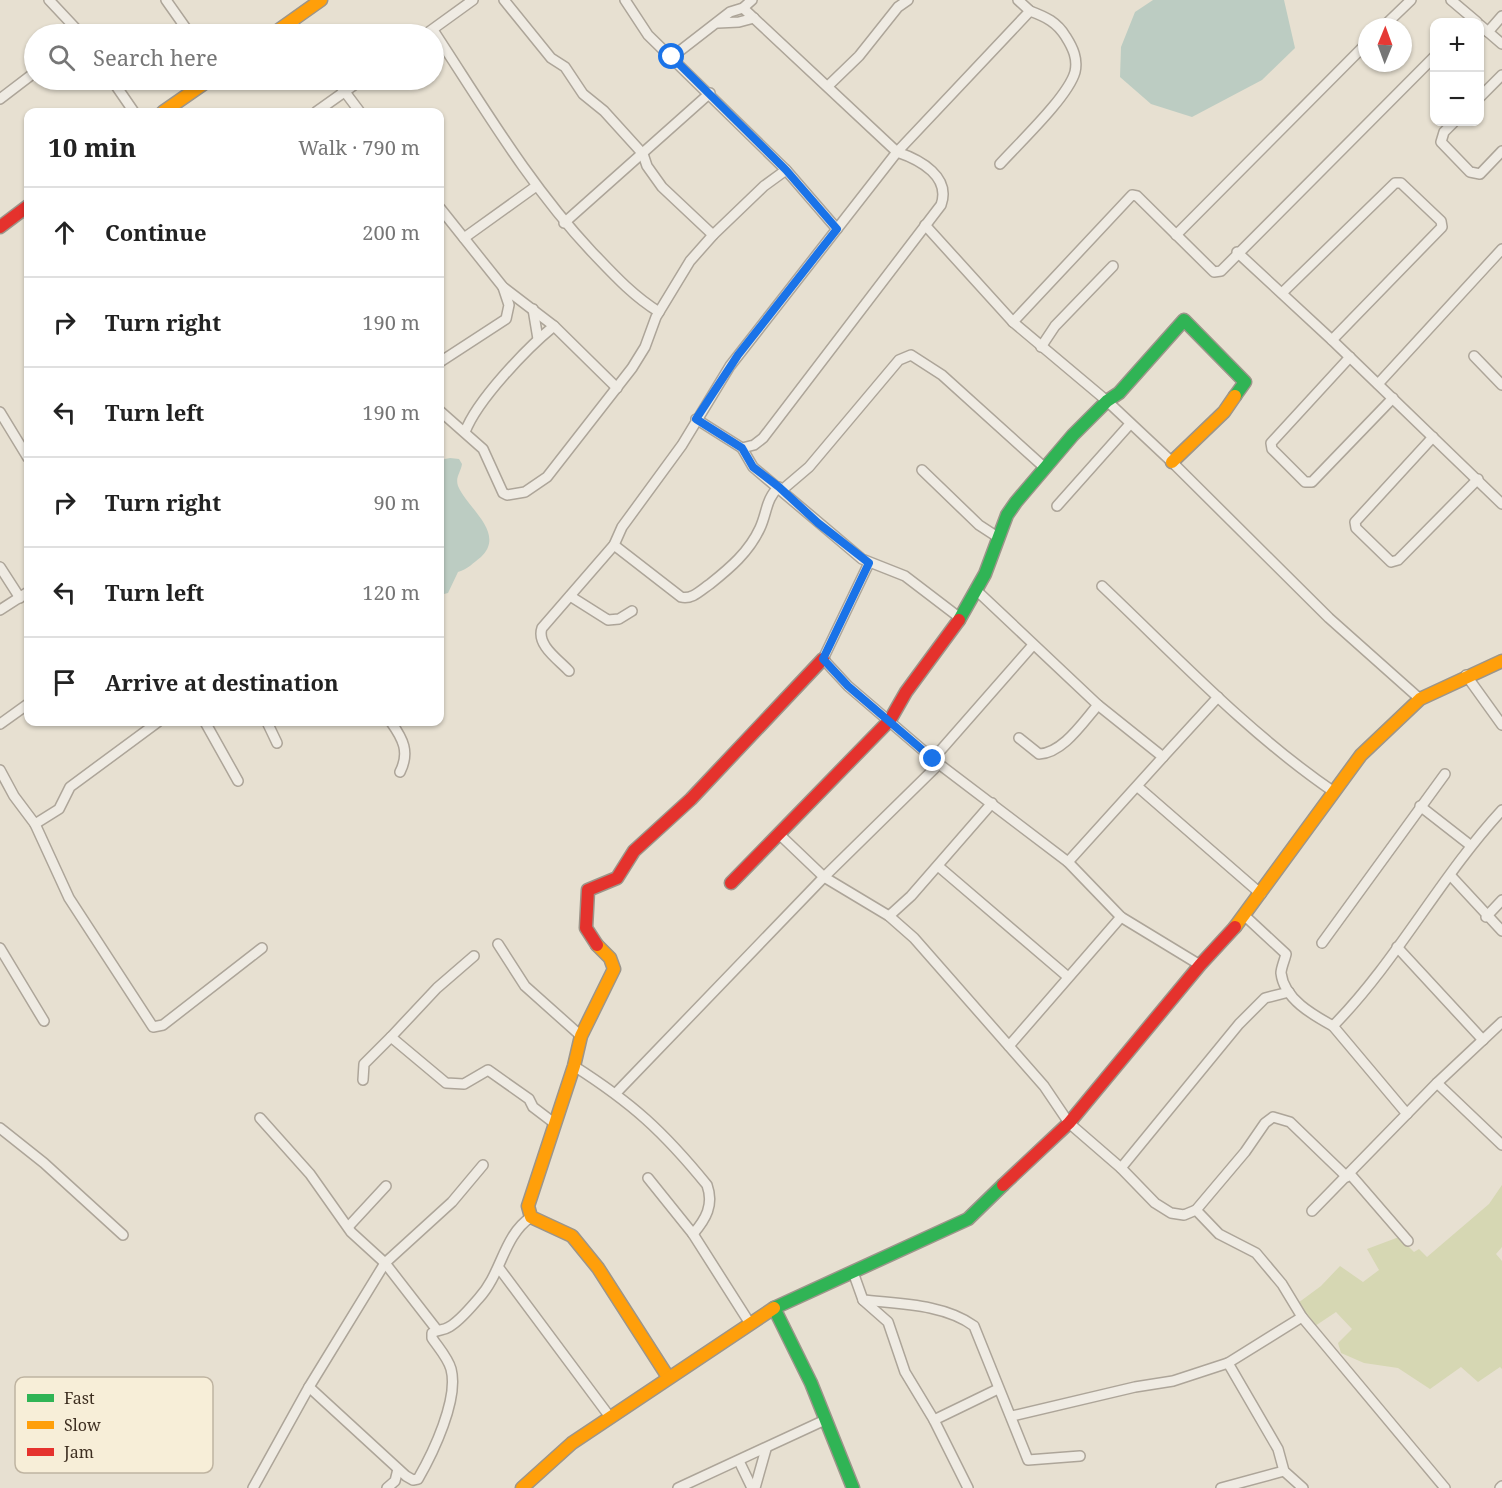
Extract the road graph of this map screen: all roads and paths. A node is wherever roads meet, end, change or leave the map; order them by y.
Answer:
1 (49, 0) edge
2 (166, 0) edge
3 (321, 0) edge
4 (473, 0) edge
5 (504, 0) edge
6 (625, 0) edge
7 (752, 0) edge
8 (908, 0) edge
9 (1018, 0) edge
10 (1411, 0) edge
11 (1451, 0) edge
12 (895, 4) edge
13 (742, 8) junction
14 (1030, 11) junction
15 (1502, 16) edge
16 (754, 18) junction
17 (1392, 18) edge
18 (1471, 18) edge
19 (291, 21) junction
20 (718, 23) junction
21 (72, 24) edge
22 (183, 24) edge
23 (287, 24) edge
24 (293, 24) edge
25 (440, 24) edge
26 (1484, 29) edge
27 (1488, 32) junction
28 (1502, 44) edge
29 (1358, 52) edge
30 (444, 54) edge
31 (672, 57) junction
32 (1430, 61) edge
33 (1502, 75) edge
34 (24, 80) edge
35 (828, 86) junction
36 (119, 90) edge
37 (195, 90) edge
38 (347, 90) edge
39 (344, 92) junction
40 (1484, 92) edge
41 (710, 93) junction
42 (0, 98) edge
43 (131, 108) edge
44 (169, 108) edge
45 (322, 108) edge
46 (357, 108) edge
47 (1450, 126) edge
48 (1502, 151) edge
49 (897, 152) junction
50 (643, 154) junction
51 (1000, 164) dead end
52 (786, 170) junction
53 (535, 187) junction
54 (24, 209) edge
55 (444, 213) edge
56 (564, 223) junction
57 (925, 225) junction
58 (0, 227) edge
59 (837, 229) junction
60 (713, 235) junction
61 (1176, 235) junction
62 (464, 238) junction
63 (1502, 249) edge
64 (1237, 252) junction
65 (1113, 266) dead end
66 (503, 287) junction
67 (1282, 293) junction
68 (533, 309) junction
69 (659, 312) junction
70 (1013, 322) junction
71 (554, 327) junction
72 (538, 339) junction
73 (1332, 340) junction
74 (1041, 347) junction
75 (444, 355) edge
76 (1474, 356) dead end
77 (1350, 357) junction
78 (1378, 384) junction
79 (1502, 385) edge
80 (617, 388) junction
81 (1393, 398) junction
82 (1107, 401) junction
83 (0, 412) edge
84 (444, 414) edge
85 (696, 419) junction
86 (1130, 424) junction
87 (465, 432) junction
88 (1433, 437) junction
89 (742, 448) junction
90 (24, 451) edge
91 (1173, 462) junction
92 (1045, 468) junction
93 (922, 470) dead end
94 (1478, 479) junction
95 (781, 488) junction
96 (1501, 500) edge
97 (1057, 506) dead end
98 (999, 538) junction
99 (614, 545) junction
100 (869, 563) junction
101 (0, 567) edge
102 (1102, 586) dead end
103 (975, 589) junction
104 (24, 595) edge
105 (570, 596) junction
106 (20, 598) junction
107 (0, 610) edge
108 (632, 611) dead end
109 (960, 618) junction
110 (1033, 645) junction
111 (823, 659) junction
112 (1502, 661) edge
113 (569, 671) dead end
114 (1466, 675) junction
115 (1218, 697) junction
116 (1420, 699) junction
117 (1098, 705) junction
118 (24, 707) edge
119 (890, 720) junction
120 (0, 724) edge
121 (1502, 725) edge
122 (153, 726) edge
123 (207, 726) edge
124 (269, 726) edge
125 (394, 726) edge
126 (1019, 738) dead end
127 (277, 743) dead end
128 (1163, 757) junction
129 (936, 762) junction
130 (0, 770) edge
131 (400, 772) dead end
132 (1445, 774) dead end
133 (238, 781) dead end
134 (1138, 788) junction
135 (1334, 792) junction
136 (992, 803) junction
137 (1420, 807) junction
138 (1502, 810) edge
139 (35, 824) junction
140 (779, 834) junction
141 (1470, 845) junction
142 (1068, 862) junction
143 (938, 866) junction
144 (1451, 876) junction
145 (824, 877) junction
146 (730, 883) dead end
147 (1261, 894) junction
148 (1502, 900) edge
149 (889, 916) junction
150 (1121, 916) junction
151 (1245, 916) junction
152 (1486, 917) junction
153 (1502, 931) edge
154 (1322, 943) dead end
155 (498, 944) dead end
156 (1397, 947) junction
157 (0, 948) edge
158 (262, 948) dead end
159 (474, 956) dead end
160 (1200, 965) junction
161 (1068, 977) junction
162 (1290, 992) junction
163 (44, 1021) dead end
164 (1502, 1022) edge
165 (1333, 1026) junction
166 (580, 1036) junction
167 (391, 1037) junction
168 (1483, 1040) junction
169 (1009, 1046) junction
170 (574, 1066) junction
171 (363, 1080) dead end
172 (1437, 1083) junction
173 (616, 1093) junction
174 (1407, 1114) junction
175 (260, 1118) dead end
176 (554, 1123) junction
177 (1069, 1123) junction
178 (0, 1128) edge
179 (1501, 1141) edge
180 (483, 1165) dead end
181 (1121, 1168) junction
182 (1349, 1175) junction
183 (648, 1178) dead end
184 (386, 1186) dead end
185 (1196, 1210) junction
186 (1312, 1212) dead end
187 (531, 1216) junction
188 (349, 1226) junction
189 (693, 1234) junction
190 (123, 1235) dead end
191 (1408, 1241) dead end
192 (385, 1263) junction
193 (500, 1268) junction
194 (853, 1272) junction
195 (863, 1300) junction
196 (774, 1308) junction
197 (1302, 1317) junction
198 (749, 1322) junction
199 (436, 1330) junction
200 (1228, 1363) junction
201 (668, 1377) junction
202 (309, 1387) junction
203 (998, 1389) junction
204 (1012, 1416) junction
205 (610, 1417) junction
206 (825, 1420) junction
207 (934, 1420) junction
208 (766, 1449) junction
209 (1080, 1456) dead end
210 (739, 1461) junction
211 (398, 1469) junction
212 (1284, 1471) junction
213 (253, 1488) edge
214 (387, 1488) edge
215 (523, 1488) edge
216 (678, 1488) edge
217 (753, 1488) edge
218 (853, 1488) edge
219 (968, 1488) edge
220 (1221, 1488) edge
221 (1303, 1488) edge
222 (1445, 1488) edge

1 - 21 street
2 - 22 street
3 - 19 street
4 - 25 street
5 - 50 street
6 - 31 street
7 - 13 street
8 - 12 street
9 - 14 street
10 - 17 street
11 - 18 street
12 - 35 street
13 - 16 street
13 - 20 street
14 - 49 street
14 - 51 street
15 - 27 street
16 - 20 street
16 - 35 street
19 - 23 street
19 - 24 street
20 - 31 street
26 - 27 street
27 - 28 street
29 - 61 street
30 - 53 street
31 - 41 street
32 - 64 street
33 - 40 street
34 - 42 street
35 - 49 street
36 - 43 street
37 - 44 street
38 - 39 street
39 - 45 street
39 - 46 street
41 - 50 street
41 - 52 street
47 - 48 street
49 - 57 street
49 - 59 street
50 - 56 street
50 - 60 street
52 - 59 street
52 - 60 street
53 - 56 street
53 - 62 street
54 - 58 street
55 - 62 street
56 - 69 street
57 - 70 street
57 - 89 street
59 - 85 street
60 - 69 street
61 - 64 street
61 - 70 street
62 - 66 street
63 - 78 street
64 - 67 street
65 - 74 street
66 - 68 street
66 - 75 street
67 - 73 street
67 - 73 street
68 - 71 street
68 - 72 street
69 - 80 street
70 - 74 street
71 - 72 street
71 - 80 street
72 - 87 street
73 - 77 street
74 - 82 street
76 - 79 street
77 - 78 street
77 - 81 street
78 - 81 street
80 - 87 street
81 - 88 street
82 - 86 street
82 - 91 street
82 - 92 street
83 - 90 street
84 - 87 street
85 - 89 street
85 - 99 street
86 - 91 street
86 - 97 street
88 - 94 street
88 - 94 street
89 - 95 street
91 - 116 street
92 - 95 street
92 - 98 street
93 - 98 street
94 - 96 street
95 - 99 street
95 - 100 street
98 - 103 street
99 - 105 street
100 - 109 street
100 - 111 street
101 - 106 street
102 - 115 street
103 - 109 street
103 - 110 street
104 - 106 street
105 - 108 street
105 - 113 street
106 - 107 street
109 - 119 street
110 - 117 street
110 - 129 street
111 - 119 street
111 - 166 street
112 - 114 street
114 - 116 street
114 - 121 street
115 - 128 street
115 - 135 street
116 - 135 street
117 - 126 street
117 - 128 street
118 - 120 street
119 - 129 street
119 - 140 street
122 - 139 street
123 - 133 street
124 - 127 street
125 - 131 street
128 - 134 street
129 - 136 street
129 - 145 street
130 - 139 street
132 - 137 street
134 - 142 street
134 - 147 street
135 - 147 street
136 - 142 street
136 - 143 street
137 - 141 street
137 - 154 street
138 - 141 street
139 - 158 street
140 - 145 street
140 - 146 street
141 - 144 street
142 - 150 street
143 - 149 street
143 - 161 street
144 - 152 street
144 - 156 street
145 - 149 street
145 - 173 street
147 - 151 street
148 - 152 street
149 - 169 street
150 - 160 street
150 - 161 street
151 - 160 street
151 - 162 street
152 - 153 street
155 - 166 street
156 - 165 street
156 - 168 street
157 - 163 street
159 - 167 street
160 - 177 street
161 - 169 street
162 - 165 street
162 - 181 street
164 - 168 street
165 - 174 street
166 - 170 street
167 - 171 street
167 - 176 street
168 - 172 street
169 - 177 street
170 - 173 street
170 - 176 street
172 - 174 street
172 - 179 street
173 - 189 street
174 - 182 street
175 - 188 street
176 - 187 street
177 - 181 street
177 - 194 street
178 - 190 street
180 - 192 street
181 - 185 street
182 - 185 street
182 - 186 street
182 - 191 street
183 - 189 street
184 - 188 street
185 - 197 street
187 - 193 street
187 - 201 street
188 - 192 street
189 - 198 street
192 - 199 street
192 - 202 street
193 - 199 street
193 - 205 street
194 - 195 street
194 - 196 street
195 - 203 street
195 - 207 street
196 - 198 street
196 - 206 street
197 - 200 street
197 - 222 street
198 - 201 street
199 - 211 street
200 - 204 street
200 - 212 street
201 - 205 street
202 - 211 street
202 - 213 street
203 - 204 street
203 - 207 street
204 - 209 street
205 - 215 street
206 - 208 street
206 - 218 street
207 - 219 street
208 - 210 street
208 - 217 street
210 - 216 street
210 - 217 street
211 - 214 street
212 - 220 street
212 - 221 street

